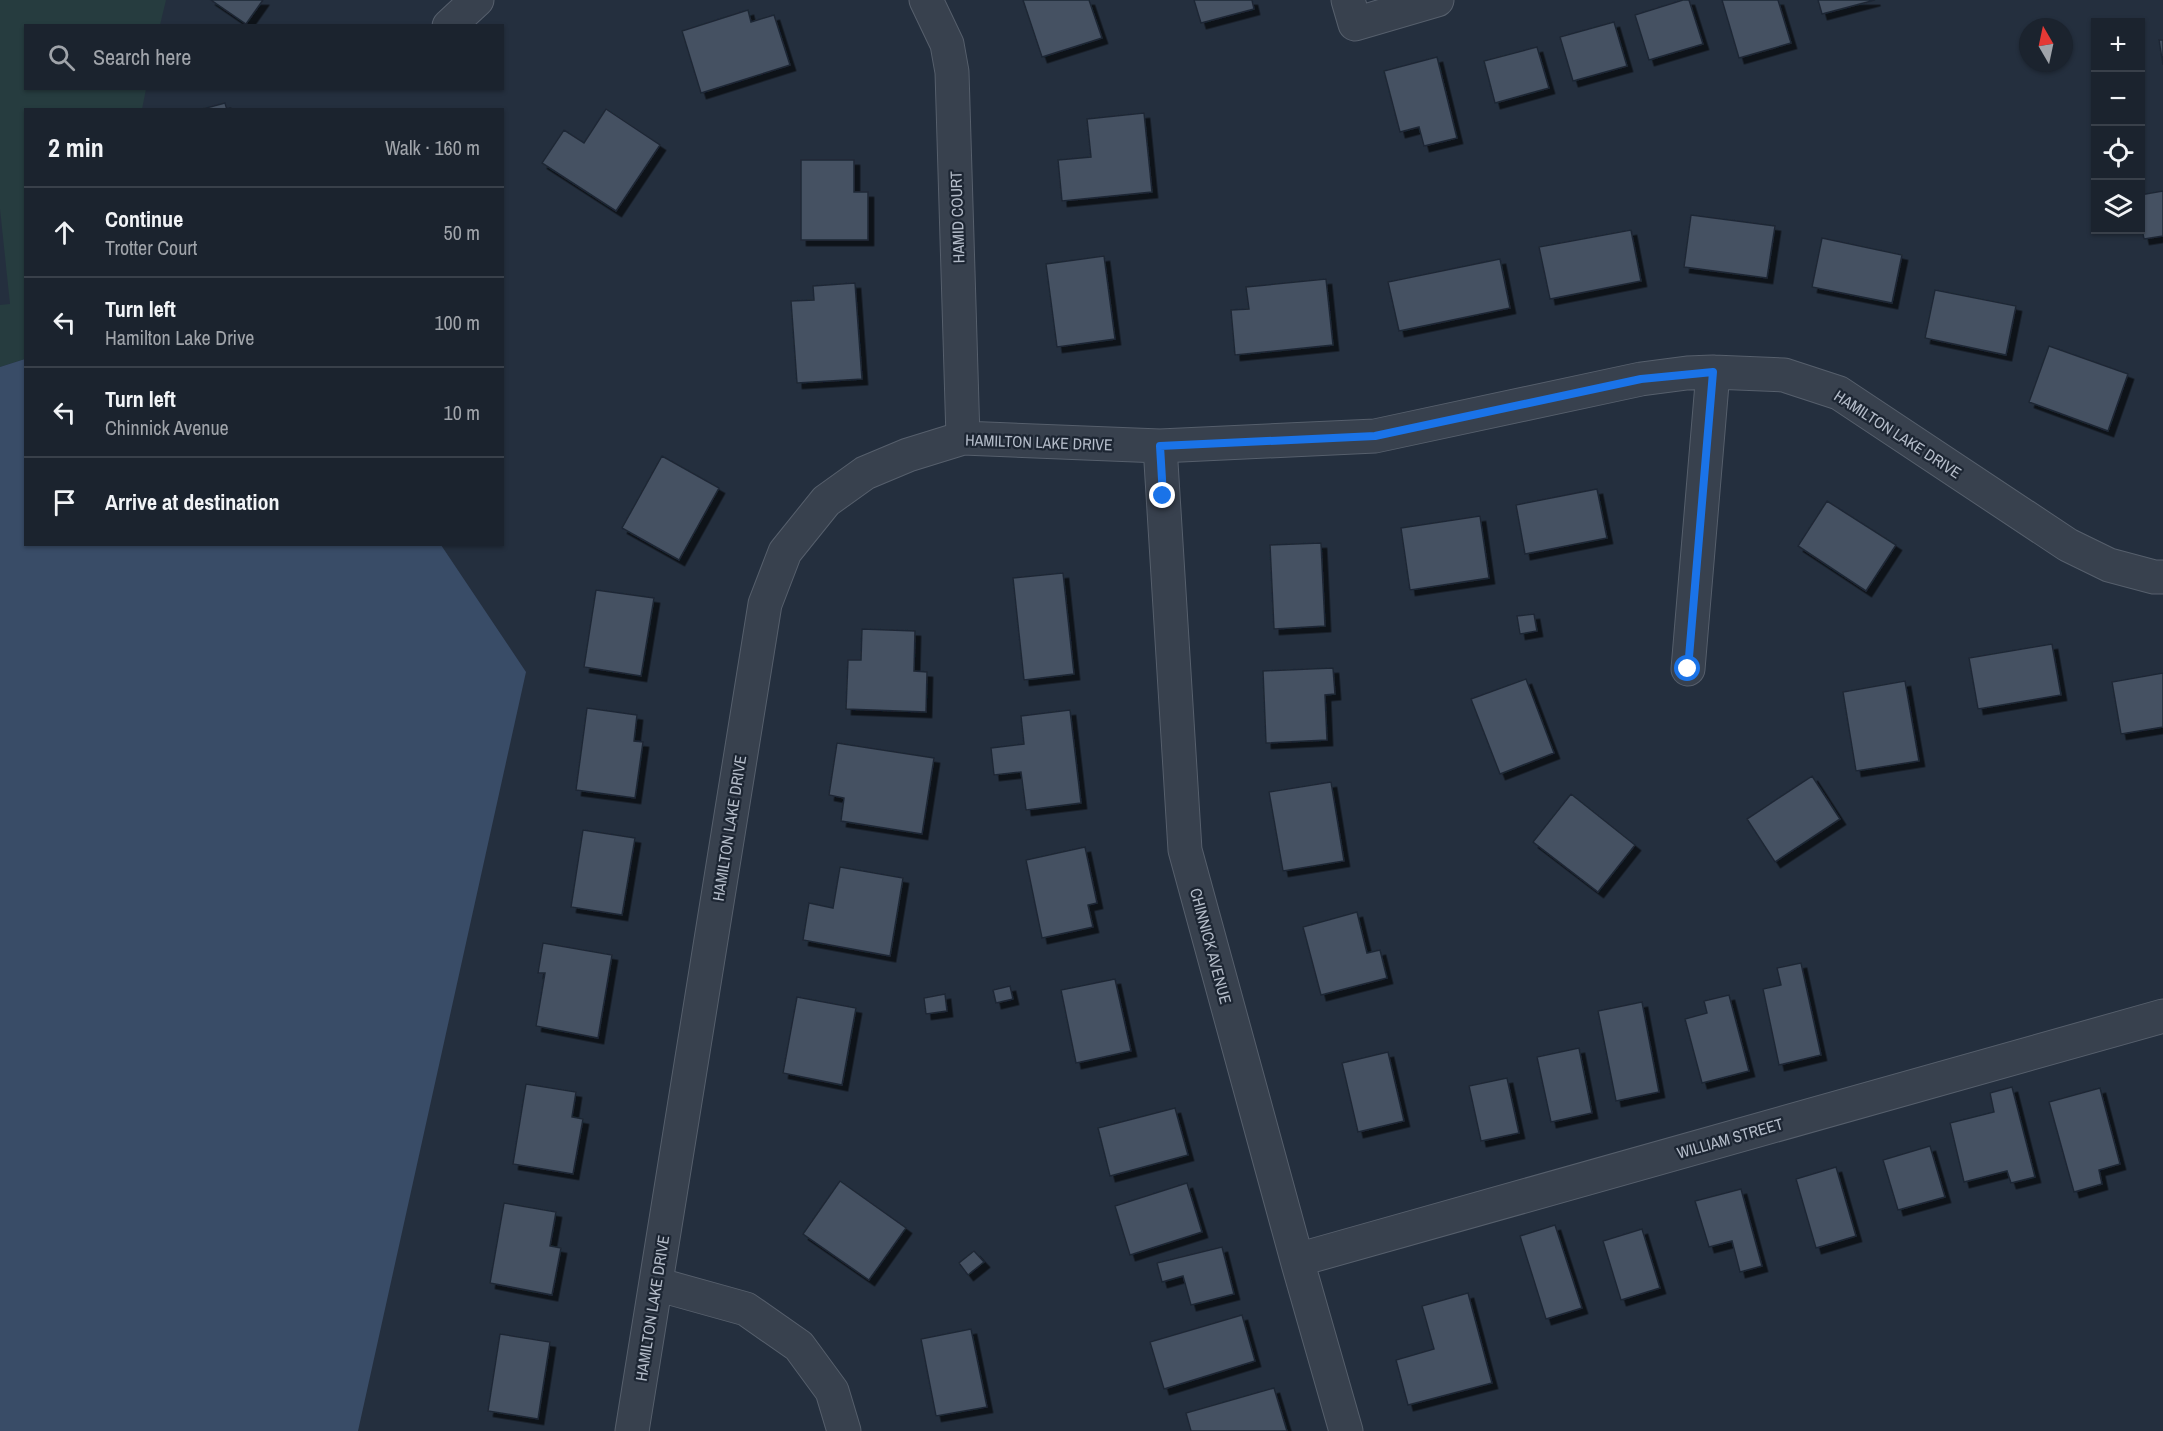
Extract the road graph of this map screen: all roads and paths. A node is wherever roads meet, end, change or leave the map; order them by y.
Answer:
1 (477, 0) edge
2 (926, 0) edge
3 (1437, 0) edge
4 (1352, 12) edge
5 (450, 24) edge
6 (1713, 372) junction
7 (963, 438) junction
8 (1160, 446) junction
9 (2163, 577) edge
10 (1688, 669) dead end
11 (2163, 1016) edge
12 (1297, 1260) junction
13 (656, 1284) junction
14 (632, 1431) edge
15 (844, 1431) edge
16 (1346, 1431) edge

1 - 5 street
2 - 7 street, HAMID COURT
3 - 4 street
6 - 8 street, HAMILTON LAKE DRIVE
6 - 9 street, HAMILTON LAKE DRIVE
6 - 10 street
7 - 8 street, HAMILTON LAKE DRIVE
7 - 13 street, HAMILTON LAKE DRIVE
8 - 12 street, CHINNICK AVENUE
11 - 12 street, WILLIAM STREET
12 - 16 street, CHINNICK AVENUE
13 - 14 street, HAMILTON LAKE DRIVE
13 - 15 street

